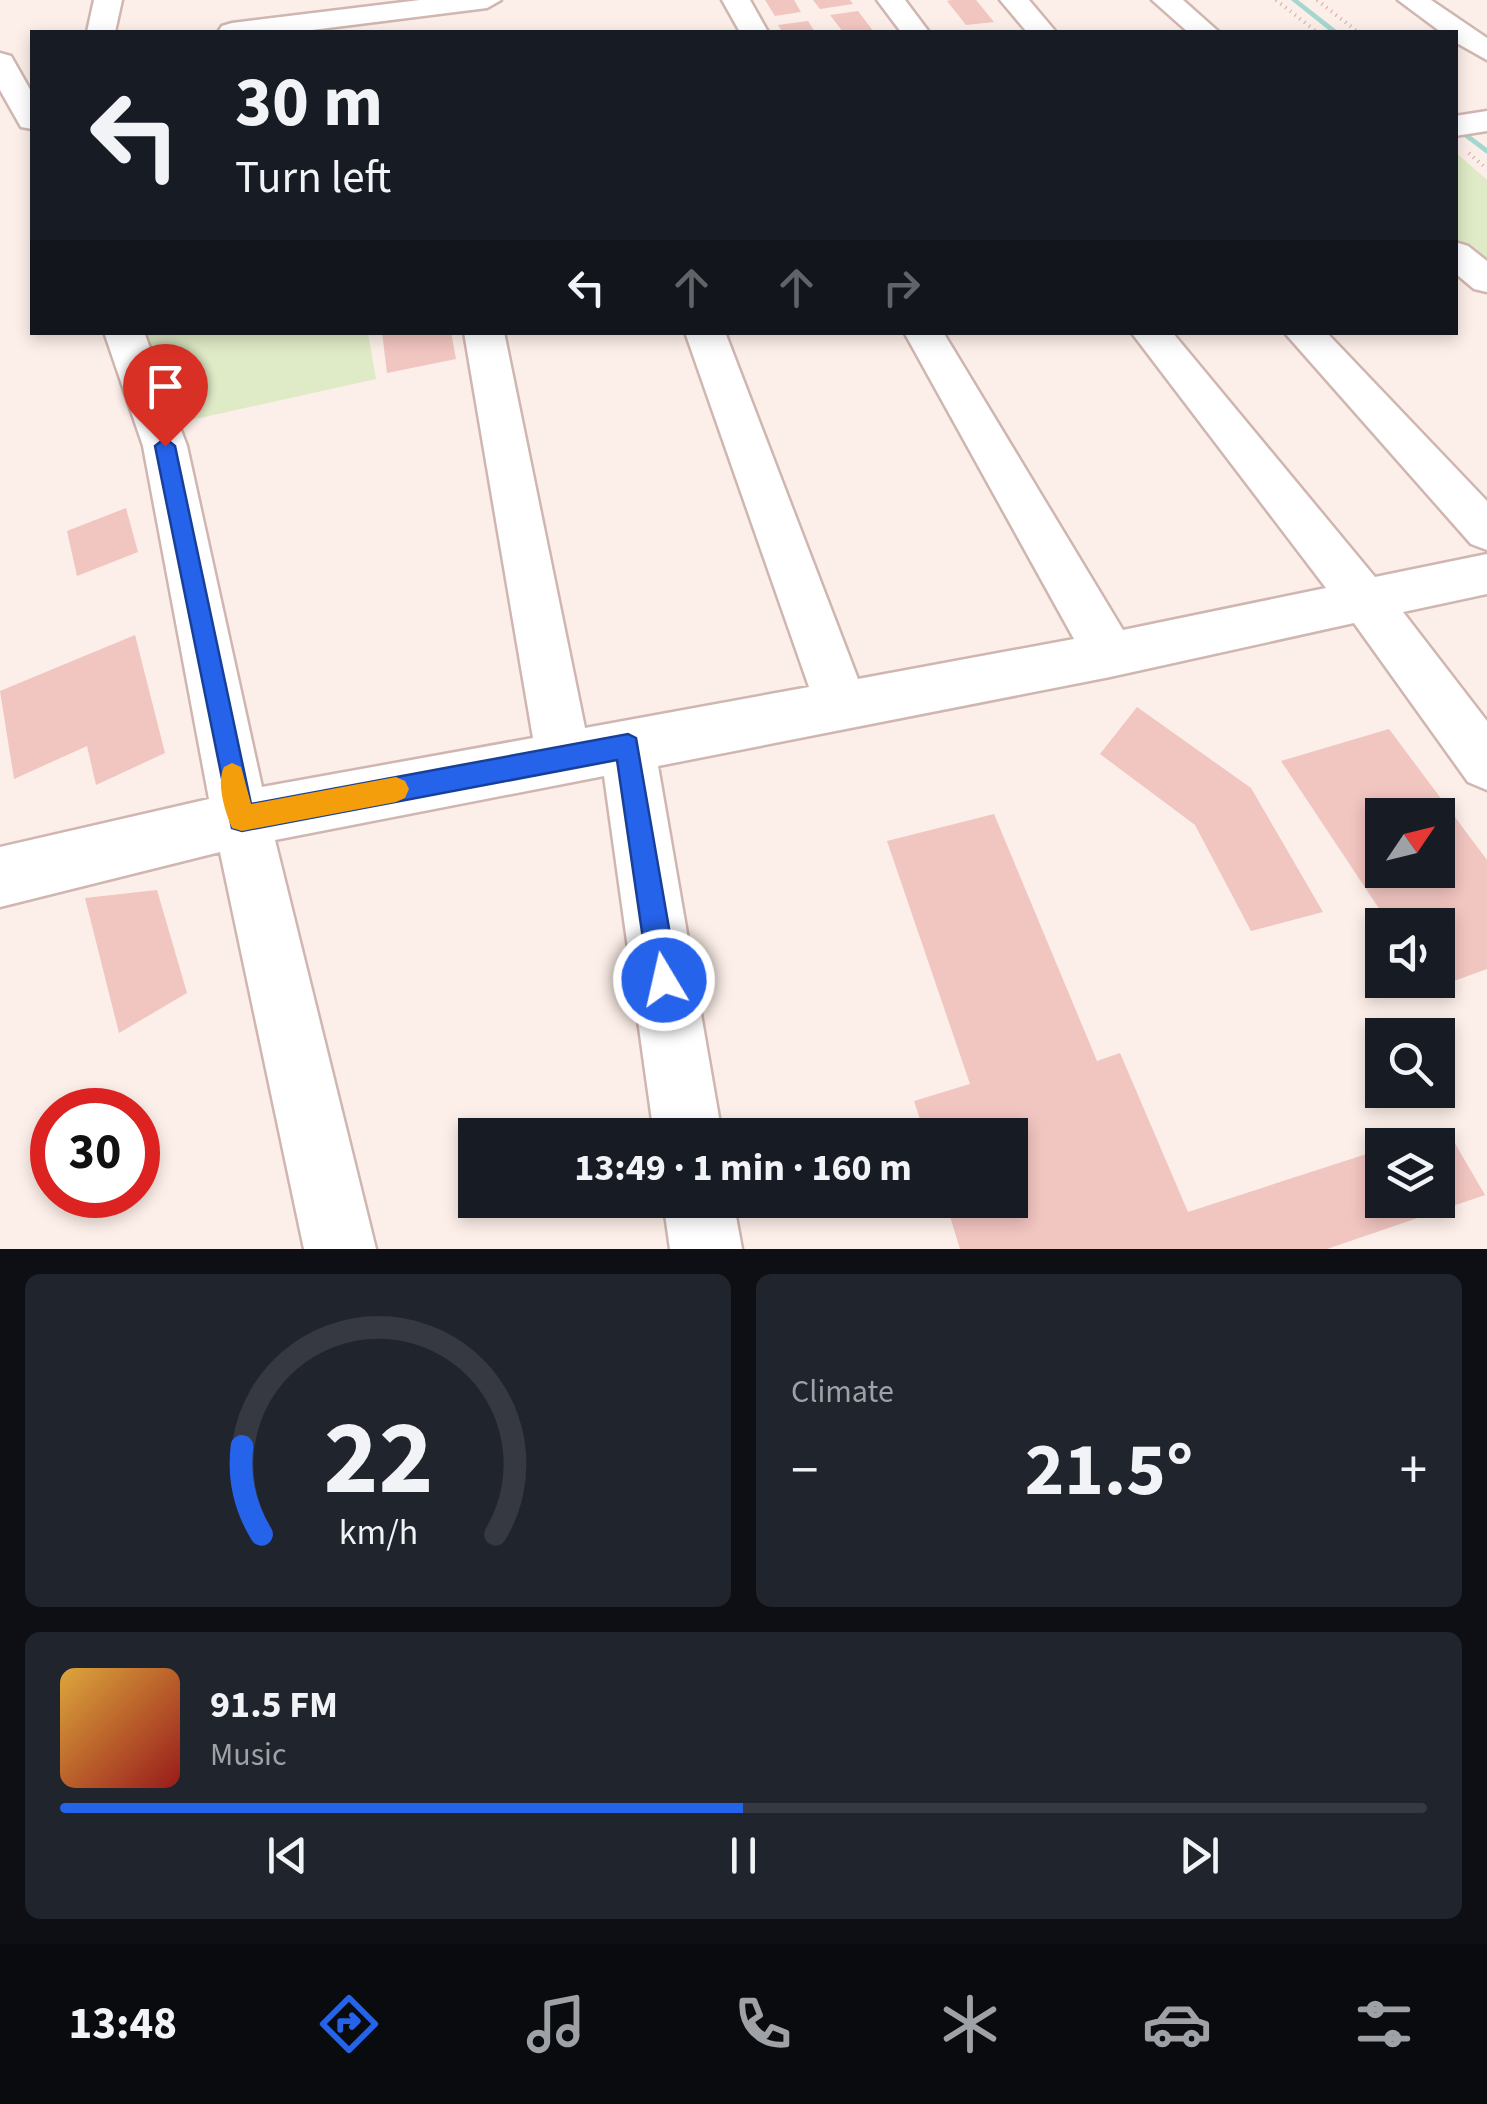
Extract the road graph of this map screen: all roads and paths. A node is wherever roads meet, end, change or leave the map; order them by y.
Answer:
1 (108, 0) edge
2 (487, 0) edge
3 (736, 0) edge
4 (891, 0) edge
5 (1014, 0) edge
6 (1166, 0) edge
7 (1276, 0) edge
8 (1317, 0) edge
9 (1412, 0) edge
10 (1487, 12) edge
11 (1439, 18) junction
12 (399, 22) edge
13 (101, 30) edge
14 (265, 30) edge
15 (753, 30) edge
16 (914, 30) edge
17 (1040, 30) edge
18 (1203, 30) edge
19 (1314, 30) edge
20 (1355, 30) edge
21 (1456, 30) edge
22 (1458, 31) edge
23 (1487, 51) edge
24 (30, 55) edge
25 (0, 60) edge
26 (30, 116) edge
27 (1487, 121) edge
28 (1458, 126) edge
29 (1458, 256) edge
30 (1487, 280) edge
31 (125, 335) edge
32 (485, 335) edge
33 (706, 335) edge
34 (925, 335) edge
35 (1152, 335) edge
36 (1306, 335) edge
37 (1487, 531) edge
38 (1487, 574) edge
39 (1364, 599) junction
40 (1110, 655) junction
41 (842, 705) junction
42 (628, 746) junction
43 (564, 758) junction
44 (1487, 764) edge
45 (242, 819) junction
46 (0, 877) edge
47 (685, 1118) edge
48 (701, 1218) edge
49 (340, 1249) edge
50 (706, 1249) edge

1 - 13 street
2 - 12 street
3 - 15 street
4 - 16 street
5 - 17 street
6 - 18 street
7 - 19 path
8 - 20 path
9 - 11 street
10 - 11 street
11 - 21 street
12 - 14 street
22 - 23 street
24 - 25 street
25 - 26 street
27 - 28 street
29 - 30 street
31 - 45 street
32 - 43 street
33 - 41 street
34 - 40 street
35 - 39 street
36 - 37 street
38 - 39 street
39 - 40 street
39 - 44 street
40 - 41 street
41 - 42 street
42 - 43 street
42 - 47 street
43 - 45 street
45 - 46 street
45 - 49 street
48 - 50 street

